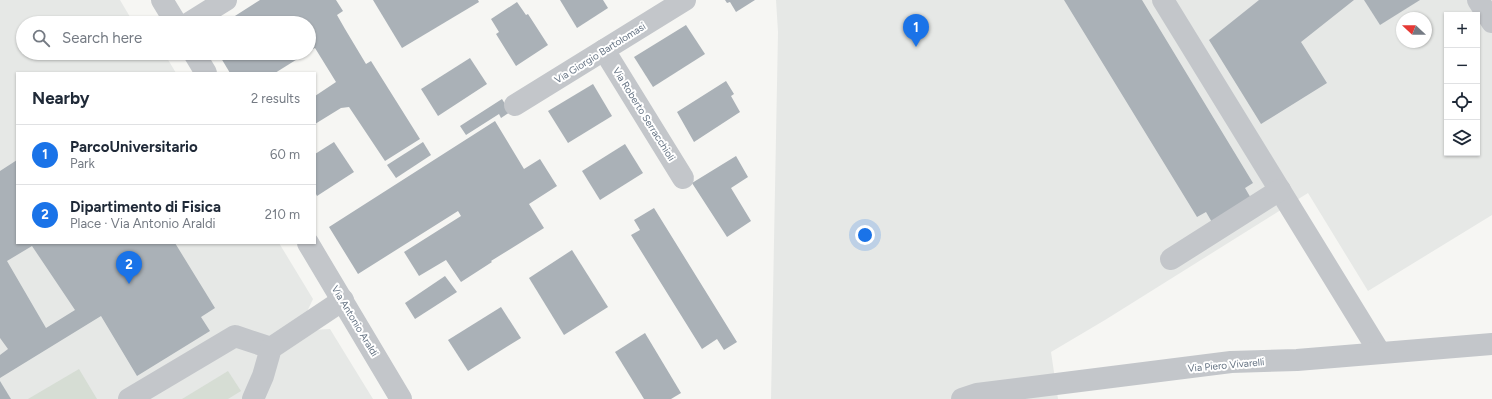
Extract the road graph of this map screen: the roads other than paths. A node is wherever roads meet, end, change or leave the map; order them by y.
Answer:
1 (162, 0) edge
2 (226, 0) edge
3 (685, 0) edge
4 (1163, 0) edge
5 (1478, 0) edge
6 (172, 16) edge
7 (200, 16) edge
8 (1492, 22) edge
9 (604, 50) junction
10 (198, 60) edge
11 (205, 72) edge
12 (515, 105) dead end
13 (684, 178) dead end
14 (1280, 190) junction
15 (309, 244) edge
16 (1171, 260) dead end
17 (343, 300) junction
18 (1492, 344) edge
19 (271, 348) junction
20 (1380, 353) junction
21 (1039, 393) edge
22 (129, 399) edge
23 (253, 399) edge
24 (401, 399) edge
25 (962, 399) edge

1 - 6 street
2 - 7 street
3 - 9 street, Via Giorgio Bartolomasi
4 - 14 street
5 - 8 street
9 - 12 street, Via Giorgio Bartolomasi
9 - 13 street, Via Roberto Serracchioli
10 - 11 street
14 - 16 street
14 - 20 street
15 - 17 street, Via Antonio Araldi
17 - 19 street
17 - 24 street, Via Antonio Araldi
18 - 20 street, Via Piero Vivarelli
19 - 22 street
19 - 23 street
20 - 21 street, Via Piero Vivarelli
21 - 25 street, Via Piero Vivarelli

